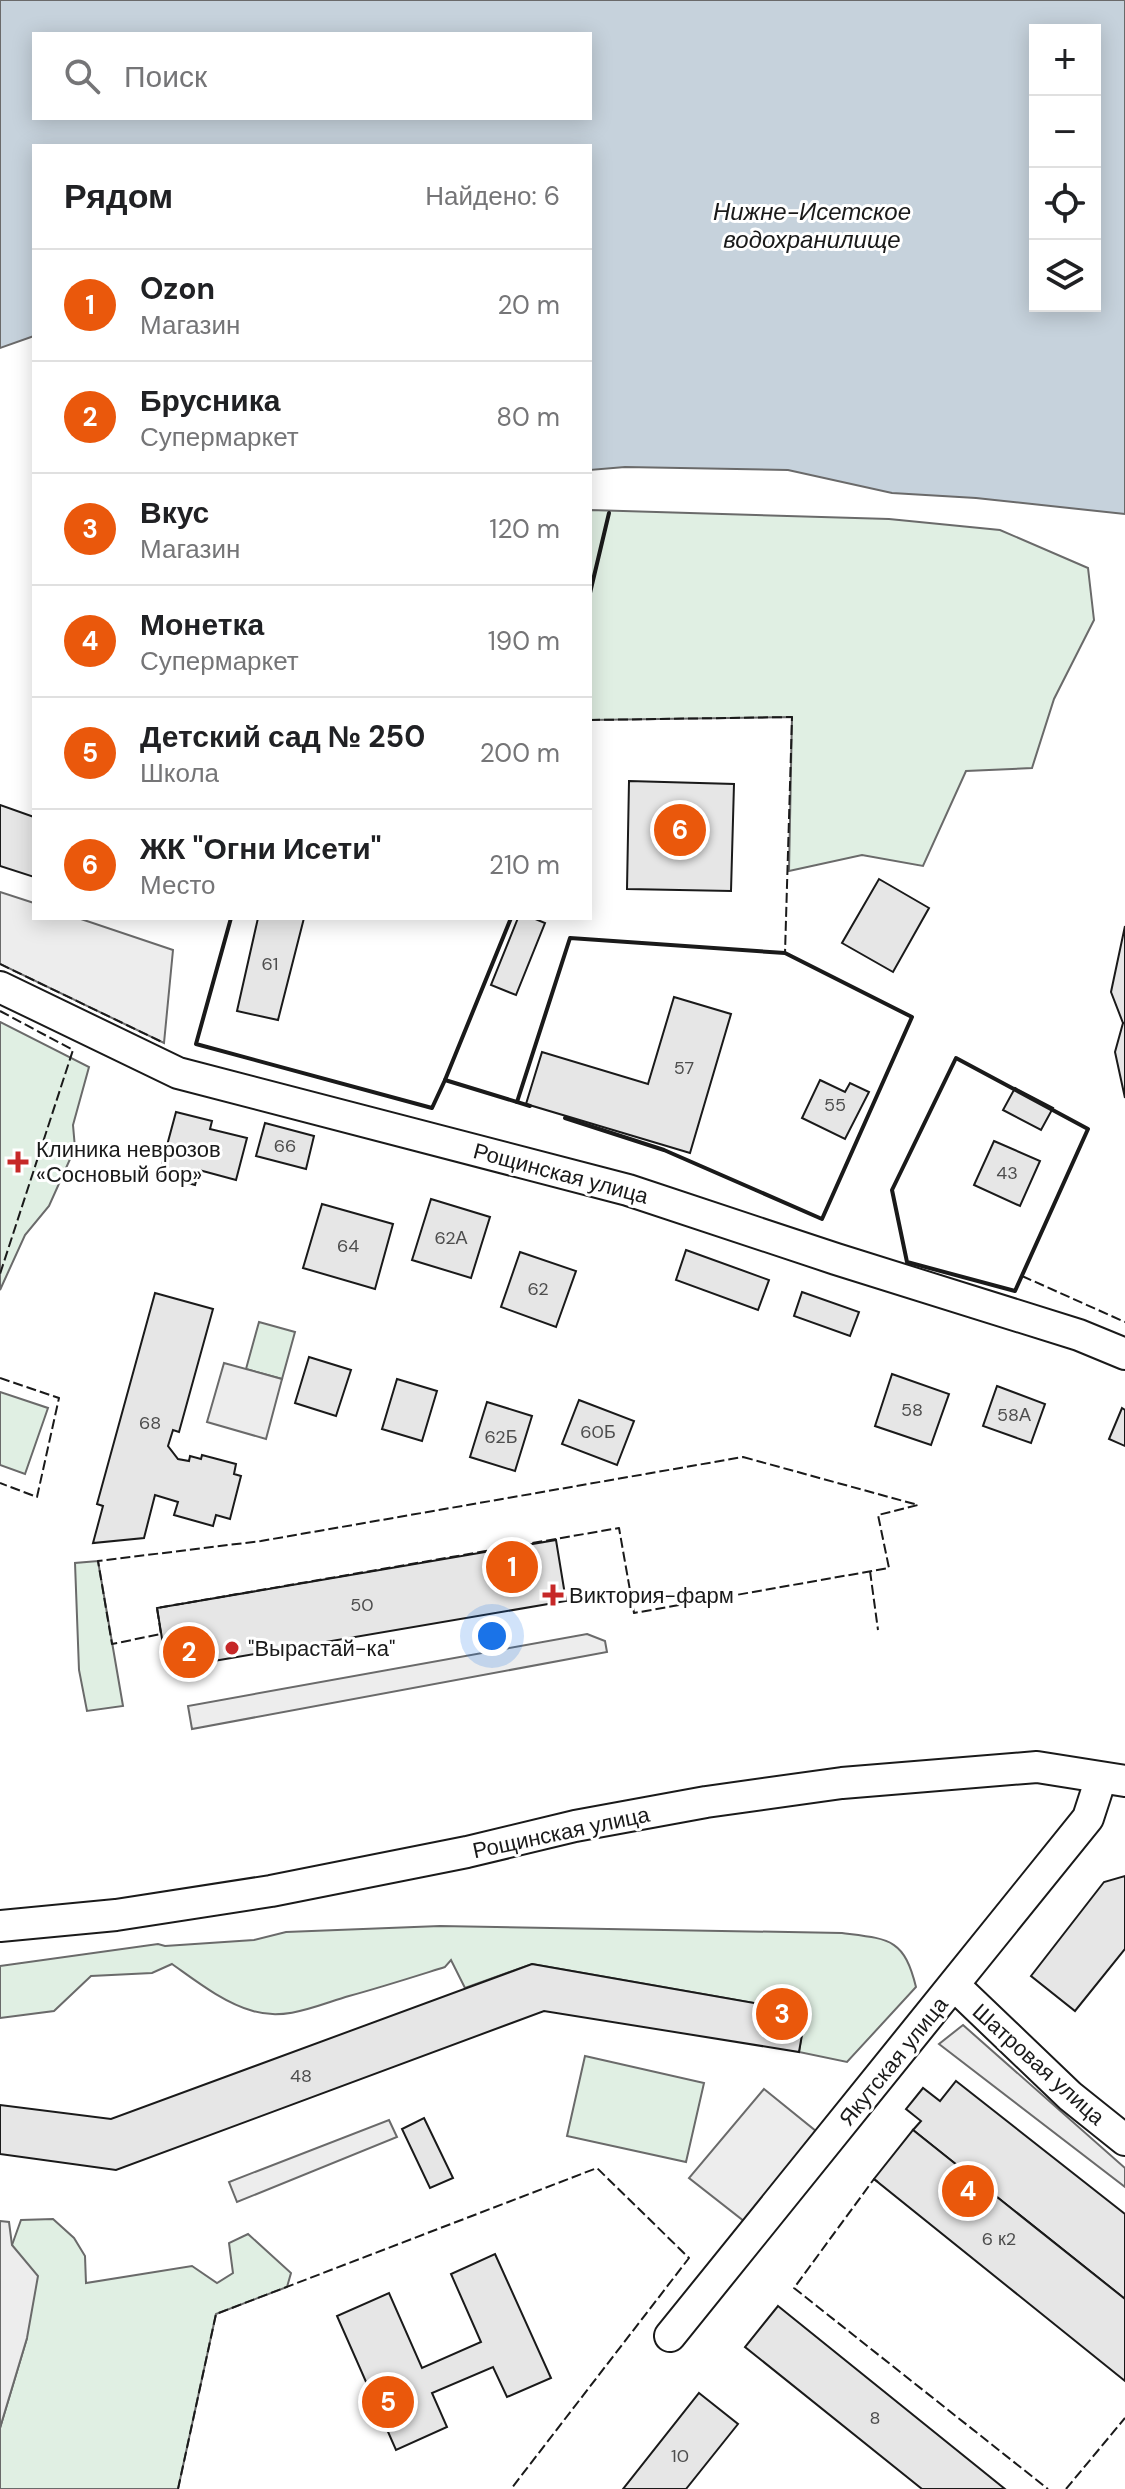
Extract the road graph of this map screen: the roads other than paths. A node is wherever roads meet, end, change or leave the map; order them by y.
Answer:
1 (0, 987) edge
2 (1125, 1354) edge
3 (1113, 1779) edge
4 (0, 1926) edge
5 (955, 1986) junction
6 (1125, 2140) edge
7 (670, 2336) dead end

1 - 2 street, Рощинская улица
3 - 4 street, Рощинская улица
3 - 5 street, Якутская улица
5 - 6 street, Шатровая улица
5 - 7 street, Якутская улица

